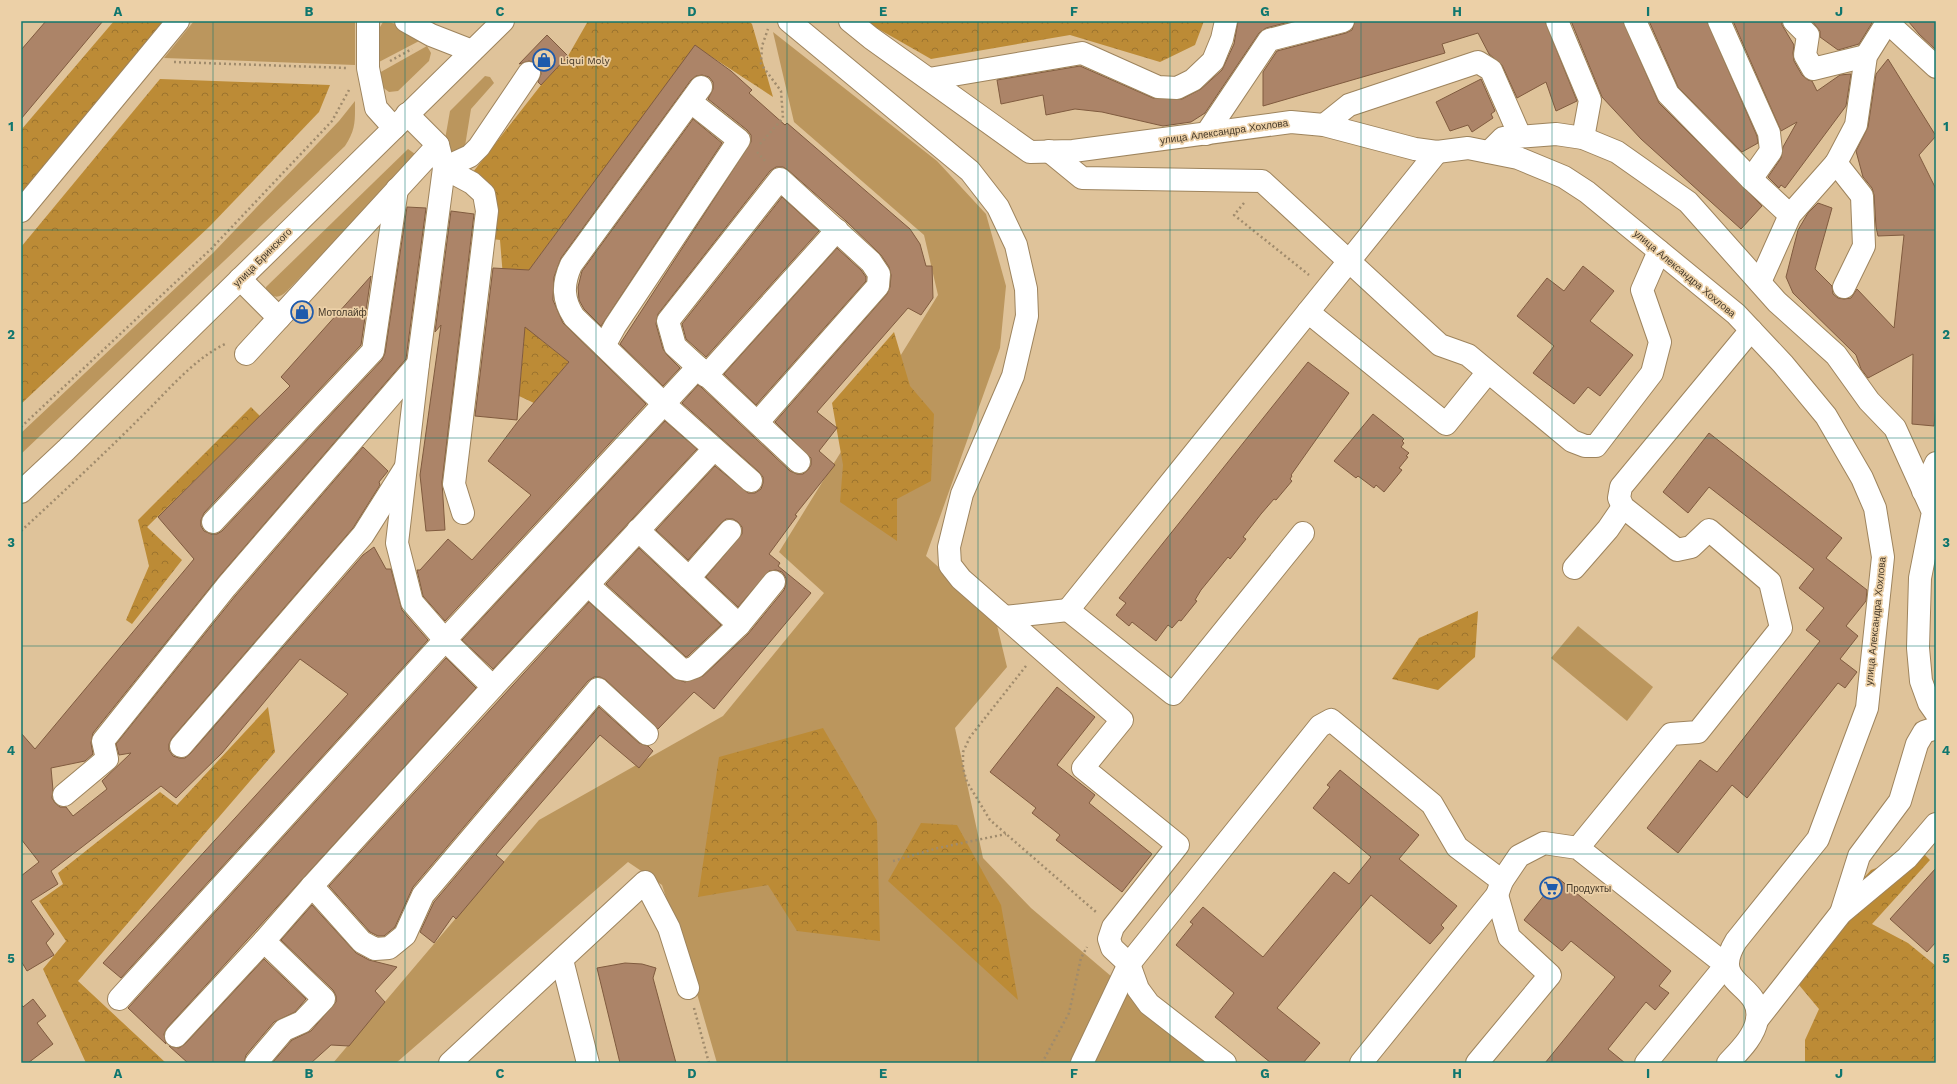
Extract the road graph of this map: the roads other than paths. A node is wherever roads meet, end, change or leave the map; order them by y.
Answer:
1 (178, 21) edge
2 (368, 21) edge
3 (406, 21) edge
4 (503, 21) edge
5 (850, 21) edge
6 (1226, 21) edge
7 (1343, 21) edge
8 (1557, 21) edge
9 (1635, 21) edge
10 (1719, 21) edge
11 (1794, 21) edge
12 (1887, 21) edge
13 (780, 23) edge
14 (1269, 30) edge
15 (472, 51) junction
16 (1866, 56) junction
17 (1936, 67) edge
18 (529, 73) dead end
19 (929, 79) junction
20 (400, 121) junction
21 (1324, 125) junction
22 (1206, 134) junction
23 (1520, 136) junction
24 (1583, 138) junction
25 (438, 145) junction
26 (1049, 151) junction
27 (1437, 152) junction
28 (1489, 152) junction
29 (1836, 163) junction
30 (444, 168) junction
31 (1751, 179) junction
32 (397, 189) junction
33 (21, 211) edge
34 (1790, 215) junction
35 (838, 230) junction
36 (1659, 251) junction
37 (1349, 261) junction
38 (240, 279) junction
39 (1760, 282) junction
40 (1844, 287) dead end
41 (1308, 312) junction
42 (279, 318) junction
43 (1752, 330) junction
44 (604, 346) junction
45 (239, 347) road end
46 (418, 364) junction
47 (702, 371) junction
48 (1488, 372) junction
49 (664, 404) junction
50 (758, 422) junction
51 (714, 448) junction
52 (799, 462) dead end
53 (1936, 463) edge
54 (406, 466) junction
55 (751, 481) dead end
56 (1923, 491) junction
57 (21, 492) edge
58 (1623, 507) junction
59 (463, 513) dead end
60 (213, 522) dead end
61 (638, 530) junction
62 (730, 531) dead end
63 (1303, 533) dead end
64 (1574, 568) dead end
65 (689, 578) junction
66 (774, 582) dead end
67 (588, 585) junction
68 (1068, 610) junction
69 (1005, 617) junction
70 (739, 625) junction
71 (445, 640) junction
72 (494, 687) junction
73 (1936, 714) edge
74 (1936, 728) edge
75 (647, 734) dead end
76 (181, 746) dead end
77 (64, 795) dead end
78 (1936, 824) edge
79 (1578, 848) junction
80 (312, 886) junction
81 (1499, 888) junction
82 (1840, 913) junction
83 (264, 941) junction
84 (562, 960) junction
85 (1129, 964) junction
86 (1726, 965) junction
87 (688, 988) road end
88 (119, 999) dead end
89 (1757, 1020) junction
90 (176, 1036) dead end
91 (256, 1063) edge
92 (450, 1063) edge
93 (588, 1063) edge
94 (1082, 1063) edge
95 (1226, 1063) edge
96 (1361, 1063) edge
97 (1478, 1063) edge
98 (1646, 1063) edge
99 (1728, 1063) edge

1 - 33 street
2 - 20 street
3 - 15 street
4 - 15 street, улица Бринского
5 - 19 street, улица Александра Хохлова
6 - 19 street
7 - 14 street
8 - 24 street
9 - 31 street
10 - 31 street
11 - 16 street
12 - 16 street
12 - 17 street
13 - 69 street
14 - 22 street
15 - 20 street, улица Бринского
16 - 29 street
18 - 30 street
19 - 26 street, улица Александра Хохлова
20 - 25 street
20 - 38 street, улица Бринского
21 - 22 street, улица Александра Хохлова
21 - 23 street
21 - 27 street, улица Александра Хохлова
22 - 26 street, улица Александра Хохлова
23 - 24 street
23 - 28 street
24 - 39 street
25 - 30 street
25 - 32 street
26 - 37 street
27 - 28 street, улица Александра Хохлова
27 - 37 street
28 - 36 street, улица Александра Хохлова
29 - 34 street
29 - 40 street
30 - 46 street
30 - 59 street
31 - 34 street
32 - 42 street
32 - 60 street
34 - 39 street
35 - 47 street
35 - 47 street
35 - 50 street
36 - 43 street, улица Александра Хохлова
36 - 48 street
37 - 41 street
37 - 48 street
38 - 42 street
38 - 57 street, улица Бринского
39 - 56 street
41 - 48 street
41 - 68 street
42 - 45 street
43 - 58 street
43 - 86 street, улица Александра Хохлова
44 - 44 street
44 - 49 street
46 - 54 street
46 - 77 street
47 - 49 street
47 - 50 street
49 - 51 street
49 - 71 street
50 - 52 street
51 - 55 street
51 - 61 street
53 - 56 street
54 - 71 street
54 - 76 street
56 - 73 street
58 - 64 street
58 - 79 street
61 - 65 street
61 - 67 street
62 - 65 street
63 - 68 street
65 - 70 street
66 - 70 street
67 - 70 street
67 - 72 street
68 - 69 street
69 - 85 street
71 - 72 street
71 - 88 street
72 - 80 street
74 - 82 street
75 - 80 street
78 - 82 street
79 - 81 street
79 - 86 street
80 - 83 street
81 - 85 street
81 - 96 street
81 - 97 street
82 - 89 street
83 - 90 street
83 - 91 street
84 - 87 street
84 - 92 street
84 - 93 street
85 - 94 street
85 - 95 street
86 - 89 street
86 - 98 street
89 - 99 street

